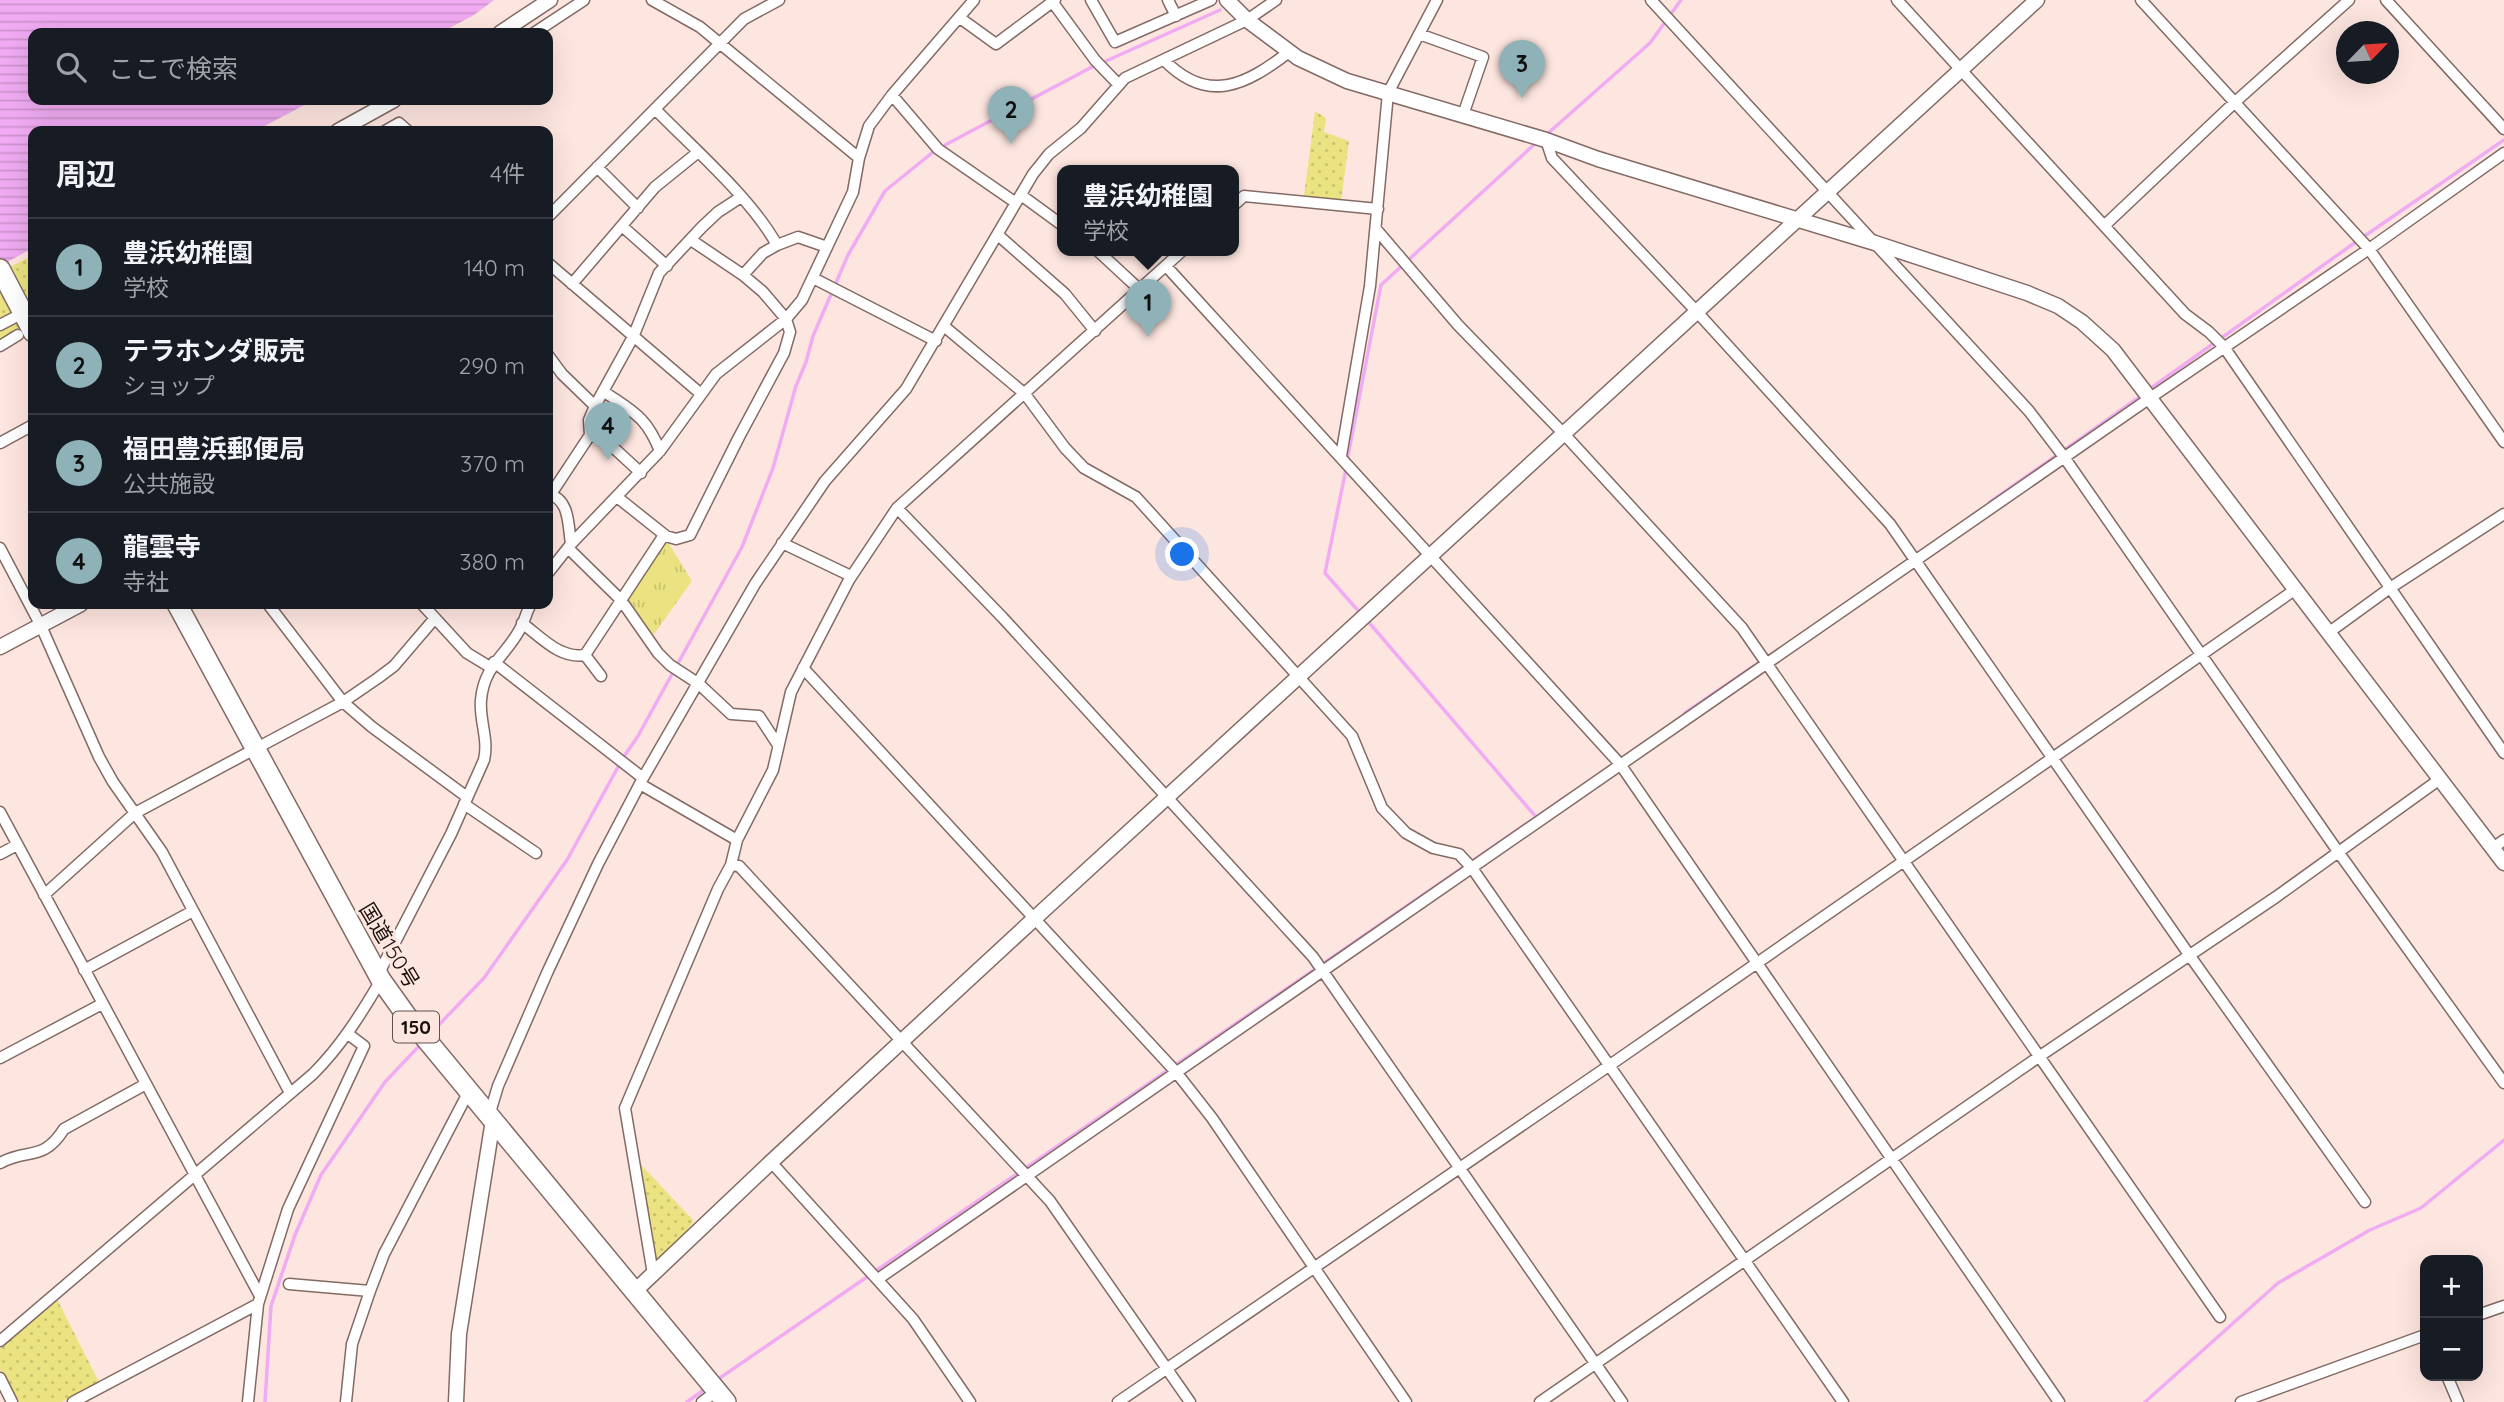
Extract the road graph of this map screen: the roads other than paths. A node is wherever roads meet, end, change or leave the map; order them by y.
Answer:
1 (561, 0) edge
2 (584, 0) edge
3 (652, 0) edge
4 (779, 0) edge
5 (974, 0) edge
6 (1091, 0) edge
7 (1168, 0) edge
8 (1211, 0) edge
9 (1276, 0) edge
10 (1437, 0) edge
11 (1651, 0) edge
12 (1897, 0) edge
13 (2037, 0) edge
14 (2141, 0) edge
15 (2349, 0) edge
16 (2386, 0) edge
17 (1053, 1) edge
18 (1233, 2) edge
19 (546, 3) edge
20 (1176, 16) junction
21 (960, 19) junction
22 (1247, 20) junction
23 (508, 28) edge
24 (542, 28) edge
25 (1419, 34) junction
26 (720, 43) junction
27 (1289, 52) junction
28 (1164, 60) junction
29 (1961, 69) junction
30 (1119, 85) junction
31 (1388, 93) junction
32 (892, 95) junction
33 (2234, 103) junction
34 (385, 105) edge
35 (655, 109) junction
36 (1462, 115) junction
37 (347, 126) edge
38 (2504, 129) edge
39 (1546, 140) junction
40 (697, 153) junction
41 (2504, 153) edge
42 (859, 158) junction
43 (597, 167) junction
44 (1827, 192) junction
45 (741, 197) junction
46 (1018, 199) junction
47 (1239, 200) edge
48 (638, 208) junction
49 (1378, 209) junction
50 (553, 212) edge
51 (1798, 220) junction
52 (1057, 222) edge
53 (2105, 225) junction
54 (622, 226) junction
55 (1376, 229) junction
56 (998, 235) junction
57 (691, 240) junction
58 (1875, 243) junction
59 (777, 245) junction
60 (828, 247) junction
61 (2369, 249) junction
62 (1103, 256) edge
63 (1177, 256) edge
64 (667, 266) junction
65 (1166, 266) junction
66 (553, 267) edge
67 (0, 269) edge
68 (743, 275) junction
69 (813, 278) junction
70 (572, 284) junction
71 (1140, 290) junction
72 (26, 309) edge
73 (1697, 312) junction
74 (786, 319) junction
75 (0, 325) edge
76 (945, 327) junction
77 (1095, 331) junction
78 (26, 334) edge
79 (633, 337) junction
80 (936, 341) junction
81 (0, 346) edge
82 (2224, 347) junction
83 (553, 362) edge
84 (603, 391) junction
85 (701, 394) junction
86 (1025, 394) junction
87 (2150, 398) junction
88 (595, 406) junction
89 (28, 428) edge
90 (1564, 434) junction
91 (590, 435) junction
92 (2504, 442) edge
93 (0, 443) edge
94 (660, 451) junction
95 (1341, 456) junction
96 (2064, 457) junction
97 (641, 473) junction
98 (553, 488) edge
99 (553, 496) edge
100 (617, 497) junction
101 (897, 508) junction
102 (2504, 514) edge
103 (664, 534) junction
104 (782, 542) junction
105 (569, 546) junction
106 (0, 548) edge
107 (1433, 556) junction
108 (1916, 560) junction
109 (553, 567) edge
110 (851, 576) junction
111 (2390, 588) junction
112 (2296, 589) junction
113 (621, 600) junction
114 (28, 601) edge
115 (32, 609) edge
116 (72, 609) edge
117 (180, 609) edge
118 (272, 609) edge
119 (427, 609) edge
120 (529, 609) edge
121 (435, 618) junction
122 (522, 623) junction
123 (41, 626) junction
124 (2328, 633) junction
125 (0, 648) edge
126 (585, 655) junction
127 (2200, 655) junction
128 (1766, 663) junction
129 (492, 665) junction
130 (803, 668) junction
131 (601, 676) dead end
132 (1299, 677) junction
133 (699, 684) junction
134 (343, 702) junction
135 (778, 745) junction
136 (255, 748) junction
137 (2504, 753) edge
138 (2052, 758) junction
139 (1620, 764) junction
140 (2440, 779) junction
141 (642, 781) junction
142 (1169, 797) junction
143 (466, 801) junction
144 (0, 812) edge
145 (135, 813) junction
146 (737, 840) junction
147 (2498, 844) edge
148 (17, 845) junction
149 (537, 853) dead end
150 (2339, 853) junction
151 (0, 854) edge
152 (1904, 860) junction
153 (2504, 863) edge
154 (731, 865) junction
155 (1472, 868) junction
156 (44, 895) junction
157 (193, 911) junction
158 (1035, 918) junction
159 (2190, 956) junction
160 (1756, 962) junction
161 (85, 970) junction
162 (1324, 971) junction
163 (380, 978) junction
164 (102, 1004) junction
165 (348, 1034) junction
166 (903, 1040) junction
167 (2040, 1056) junction
168 (0, 1058) edge
169 (1610, 1065) junction
170 (1176, 1072) junction
171 (2504, 1083) edge
172 (146, 1084) junction
173 (469, 1091) junction
174 (290, 1093) junction
175 (491, 1118) junction
176 (1891, 1159) junction
177 (771, 1162) junction
178 (0, 1163) edge
179 (1460, 1166) junction
180 (194, 1174) junction
181 (1028, 1177) junction
182 (2365, 1202) dead end
183 (1744, 1261) junction
184 (1314, 1268) junction
185 (653, 1274) junction
186 (878, 1279) junction
187 (289, 1284) dead end
188 (370, 1291) junction
189 (635, 1291) junction
190 (259, 1300) junction
191 (2504, 1306) edge
192 (2483, 1313) edge
193 (2220, 1317) dead end
194 (2420, 1337) edge
195 (0, 1341) edge
196 (1594, 1364) junction
197 (1166, 1368) junction
198 (0, 1378) edge
199 (2449, 1381) edge
200 (715, 1398) edge
201 (12, 1402) edge
202 (73, 1402) edge
203 (248, 1402) edge
204 (346, 1402) edge
205 (456, 1402) edge
206 (971, 1402) edge
207 (1118, 1402) edge
208 (1189, 1402) edge
209 (1406, 1402) edge
210 (1540, 1402) edge
211 (1622, 1402) edge
212 (1843, 1402) edge
213 (2059, 1402) edge
214 (2241, 1402) edge
215 (2458, 1402) edge

1 - 19 street
2 - 24 street
3 - 26 street
4 - 26 street
5 - 21 street
6 - 20 street
7 - 20 street
8 - 20 street
9 - 22 street
10 - 25 street
11 - 44 street
12 - 29 street
13 - 29 street
14 - 33 street
15 - 33 street
16 - 38 street
17 - 21 street
17 - 30 street
18 - 22 street
19 - 23 street
21 - 32 street
22 - 27 street
22 - 28 street
25 - 31 street
25 - 36 street
26 - 35 street
26 - 42 street
27 - 28 street
27 - 31 street
28 - 30 street
29 - 44 street
29 - 53 street
30 - 46 street
31 - 36 street
31 - 49 street
32 - 42 street
32 - 46 street
33 - 53 street
33 - 61 street
34 - 37 street
35 - 40 street
35 - 43 street
36 - 39 street
39 - 51 street
39 - 73 street
40 - 45 street
40 - 48 street
41 - 61 street
42 - 60 street
43 - 48 street
43 - 50 street
44 - 51 street
44 - 58 street
45 - 57 street
45 - 59 street
46 - 52 street
46 - 56 street
47 - 49 street
48 - 54 street
49 - 55 street
51 - 58 street
51 - 73 street
53 - 82 street
54 - 64 street
54 - 70 street
55 - 90 street
55 - 95 street
56 - 76 street
56 - 77 street
57 - 64 street
57 - 68 street
58 - 87 street
58 - 96 street
59 - 60 street
59 - 68 street
60 - 69 street
61 - 82 street
61 - 92 street
62 - 71 street
63 - 65 street
64 - 79 street
65 - 71 street
65 - 95 street
66 - 70 street
67 - 72 highway
68 - 74 street
69 - 74 street
69 - 80 street
70 - 79 street
71 - 77 street
72 - 75 street
72 - 78 highway
73 - 90 street
73 - 108 street
74 - 85 street
74 - 103 street
76 - 80 street
76 - 86 street
77 - 86 street
78 - 81 street
79 - 84 street
79 - 85 street
80 - 104 street
82 - 87 street
82 - 111 street
83 - 88 street
84 - 88 street
84 - 94 street
85 - 94 street
86 - 101 street
86 - 132 street
87 - 96 street
87 - 112 street
88 - 91 street
89 - 93 street
90 - 107 street
90 - 128 street
91 - 97 street
91 - 98 street
94 - 97 street
95 - 107 street
96 - 108 street
96 - 127 street
97 - 100 street
99 - 105 street
100 - 103 street
100 - 105 street
101 - 110 street
101 - 142 street
102 - 111 street
103 - 113 street
104 - 110 street
104 - 133 street
105 - 109 street
105 - 113 street
106 - 114 street
107 - 132 street
107 - 139 street
108 - 128 street
108 - 138 street
110 - 130 street
111 - 124 street
111 - 137 street
112 - 124 street
112 - 127 street
113 - 126 street
113 - 133 street
115 - 123 street
116 - 123 street
117 - 136 highway, 国道150号 / 150
118 - 134 street
119 - 121 street
120 - 122 street
121 - 129 street
121 - 134 street
122 - 126 street
122 - 129 street
123 - 125 street
123 - 145 street
124 - 140 street
126 - 131 street
127 - 138 street
127 - 150 street
128 - 139 street
128 - 152 street
129 - 141 street
129 - 143 street
130 - 135 street
130 - 158 street
132 - 142 street
132 - 155 street
133 - 135 street
133 - 141 street
134 - 136 street
134 - 143 street
135 - 146 street
136 - 145 street
136 - 163 highway, 国道150号 / 150
138 - 152 street
138 - 159 street
139 - 155 street
139 - 160 street
140 - 147 street
140 - 150 street
141 - 146 street
141 - 175 street
142 - 158 street
142 - 162 street
143 - 149 street
143 - 163 street
144 - 148 street
145 - 156 street
145 - 157 street
146 - 154 street
147 - 153 street
148 - 151 street
148 - 156 street
150 - 159 street
150 - 171 street
152 - 160 street
152 - 167 street
154 - 166 street
154 - 185 street
155 - 162 street
155 - 169 street
156 - 161 street
157 - 161 street
157 - 174 street
158 - 166 street
158 - 170 street
159 - 167 street
159 - 182 street
160 - 169 street
160 - 176 street
161 - 164 street
162 - 170 street
162 - 179 street
163 - 165 street
163 - 173 highway, 国道150号 / 150
164 - 168 street
164 - 172 street
165 - 174 street
165 - 190 street
166 - 177 street
166 - 181 street
167 - 176 street
167 - 193 street
169 - 179 street
169 - 183 street
170 - 181 street
170 - 184 street
172 - 178 street
172 - 180 street
173 - 175 highway, 国道150号 / 150
173 - 188 street
174 - 180 street
175 - 189 highway, 国道150号 / 150
175 - 205 street
176 - 183 street
176 - 213 street
177 - 185 street
177 - 186 street
179 - 184 street
179 - 196 street
180 - 190 street
180 - 195 street
181 - 186 street
181 - 197 street
183 - 196 street
183 - 212 street
184 - 197 street
184 - 209 street
185 - 189 street
186 - 206 street
187 - 188 street
188 - 204 street
189 - 200 highway, 国道150号 / 150
190 - 202 street
190 - 203 street
191 - 192 street
194 - 214 street
196 - 210 street
196 - 211 street
197 - 207 street
197 - 208 street
198 - 201 street
199 - 215 street

